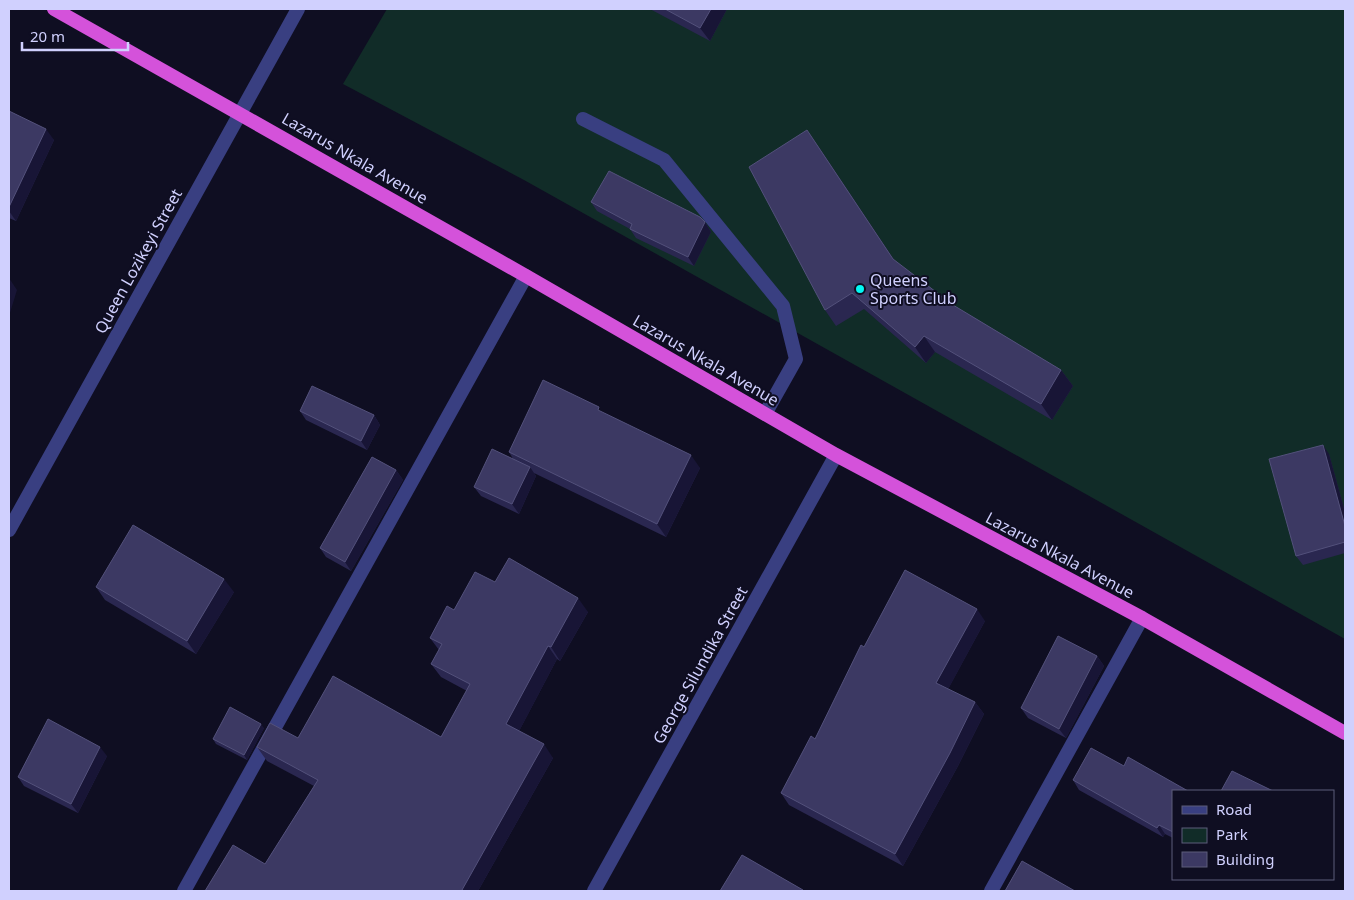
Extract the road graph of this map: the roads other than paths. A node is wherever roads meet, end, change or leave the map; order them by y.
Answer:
1 (54, 9) edge
2 (298, 9) edge
3 (241, 114) junction
4 (583, 119) dead end
5 (526, 276) junction
6 (765, 414) junction
7 (836, 455) junction
8 (9, 530) edge
9 (1142, 618) junction
10 (1345, 733) edge
11 (184, 891) edge
12 (594, 891) edge
13 (991, 891) edge

1 - 3 highway, Lazarus Nkala Avenue
2 - 3 street, Queen Lozikeyi Street
3 - 5 highway, Lazarus Nkala Avenue
3 - 8 street, Queen Lozikeyi Street
4 - 6 street
5 - 6 highway, Lazarus Nkala Avenue
5 - 11 street
6 - 7 highway, Lazarus Nkala Avenue
7 - 9 highway, Lazarus Nkala Avenue
7 - 12 street, George Silundika Street
9 - 10 highway, Lazarus Nkala Avenue
9 - 13 street

